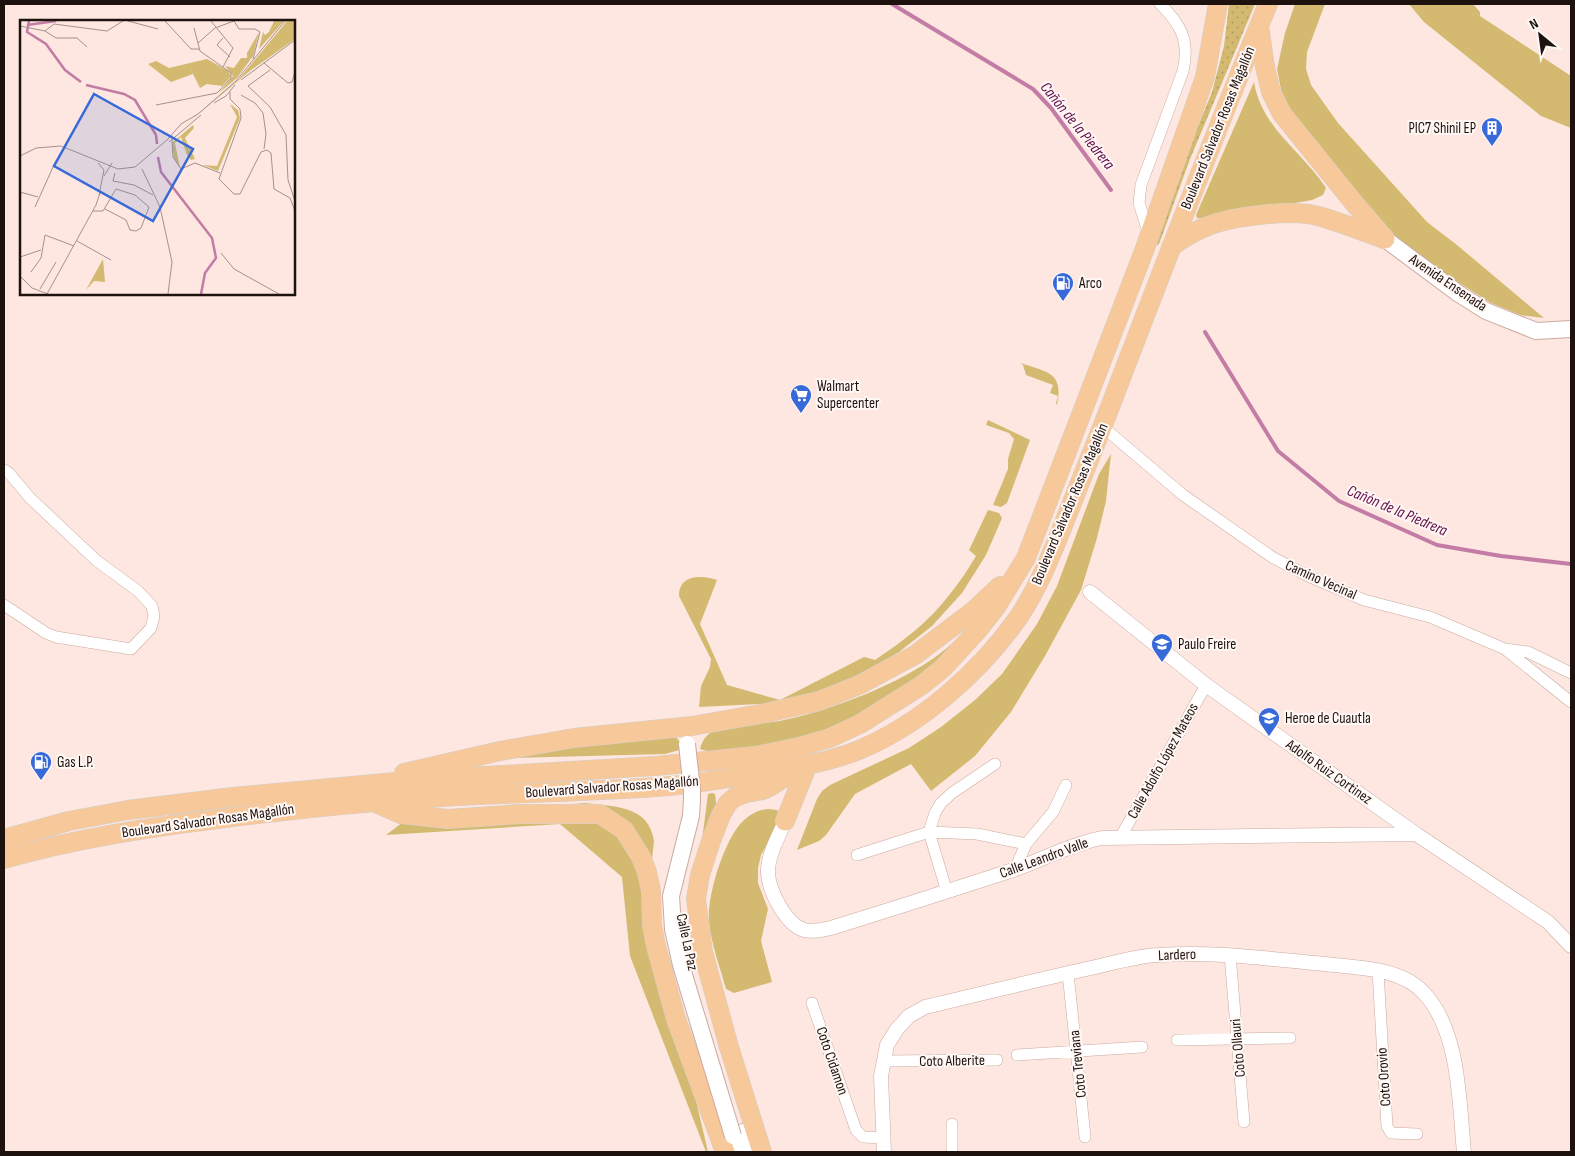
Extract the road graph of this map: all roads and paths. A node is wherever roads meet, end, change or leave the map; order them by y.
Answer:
1 (1160, 4) edge
2 (1218, 4) edge
3 (1268, 4) edge
4 (1259, 26) junction
5 (1149, 236) junction
6 (1385, 239) junction
7 (1171, 247) junction
8 (1571, 329) edge
9 (1103, 426) junction
10 (4, 470) edge
11 (1026, 558) junction
12 (1090, 592) dead end
13 (4, 605) edge
14 (1505, 649) junction
15 (1571, 673) edge
16 (1206, 684) junction
17 (1571, 702) edge
18 (689, 735) junction
19 (995, 764) dead end
20 (805, 765) junction
21 (1066, 785) dead end
22 (345, 788) junction
23 (763, 790) junction
24 (374, 802) junction
25 (785, 821) junction
26 (930, 832) junction
27 (1416, 834) junction
28 (1120, 838) junction
29 (4, 839) edge
30 (1026, 844) junction
31 (857, 855) dead end
32 (4, 859) edge
33 (1015, 869) junction
34 (947, 892) junction
35 (1571, 946) edge
36 (1230, 955) junction
37 (1378, 971) junction
38 (1068, 973) junction
39 (812, 1003) dead end
40 (1290, 1038) dead end
41 (1237, 1039) junction
42 (1177, 1040) dead end
43 (1142, 1047) dead end
44 (1076, 1051) junction
45 (1016, 1055) dead end
46 (997, 1060) dead end
47 (884, 1061) junction
48 (1244, 1122) dead end
49 (952, 1124) dead end
50 (1417, 1134) dead end
51 (1085, 1137) dead end
52 (734, 1140) edge
53 (883, 1145) edge
54 (737, 1152) edge
55 (750, 1152) edge
56 (762, 1152) edge
57 (952, 1152) edge
58 (1464, 1152) edge

1 - 5 street
2 - 5 highway, Boulevard Salvador Rosas Magallón
3 - 4 highway, Boulevard Salvador Rosas Magallón
4 - 6 highway
4 - 7 highway, Boulevard Salvador Rosas Magallón
5 - 11 highway, Boulevard Salvador Rosas Magallón
6 - 7 highway
6 - 8 main road, Avenida Ensenada
7 - 9 highway, Boulevard Salvador Rosas Magallón
9 - 14 street, Camino Vecinal
9 - 20 highway, Boulevard Salvador Rosas Magallón
10 - 13 street
11 - 18 highway
11 - 22 highway, Boulevard Salvador Rosas Magallón
12 - 16 street, Adolfo Ruiz Cortinez
14 - 15 street, Camino Vecinal
14 - 17 street
16 - 27 street, Adolfo Ruiz Cortinez
16 - 28 street, Calle Adolfo López Mateos
18 - 22 highway
18 - 52 main road, Calle La Paz
19 - 26 street
20 - 23 highway
20 - 24 highway, Boulevard Salvador Rosas Magallón
20 - 25 highway
21 - 30 street
22 - 29 highway, Boulevard Salvador Rosas Magallón
23 - 25 highway
23 - 56 highway
24 - 32 highway, Boulevard Salvador Rosas Magallón
24 - 52 highway
25 - 34 street, Calle Leandro Valle
26 - 30 street
26 - 31 street
26 - 34 street
27 - 28 street, Calle Leandro Valle
27 - 35 street, Adolfo Ruiz Cortinez
28 - 33 street, Calle Leandro Valle
30 - 33 street
33 - 34 street, Calle Leandro Valle
36 - 37 street, Lardero
36 - 38 street, Lardero
36 - 41 street, Coto Ollauri
37 - 50 street, Coto Orovio
37 - 58 street, Lardero
38 - 44 street, Coto Treviana
38 - 47 street, Lardero
39 - 53 street, Coto Cidamon
40 - 41 street
41 - 42 street
41 - 48 street, Coto Ollauri
43 - 44 street
44 - 45 street
44 - 51 street, Coto Treviana
46 - 47 street, Coto Alberite
47 - 53 street, Lardero
49 - 57 street
52 - 54 main road, Calle La Paz
52 - 55 main road, Calle La Paz

